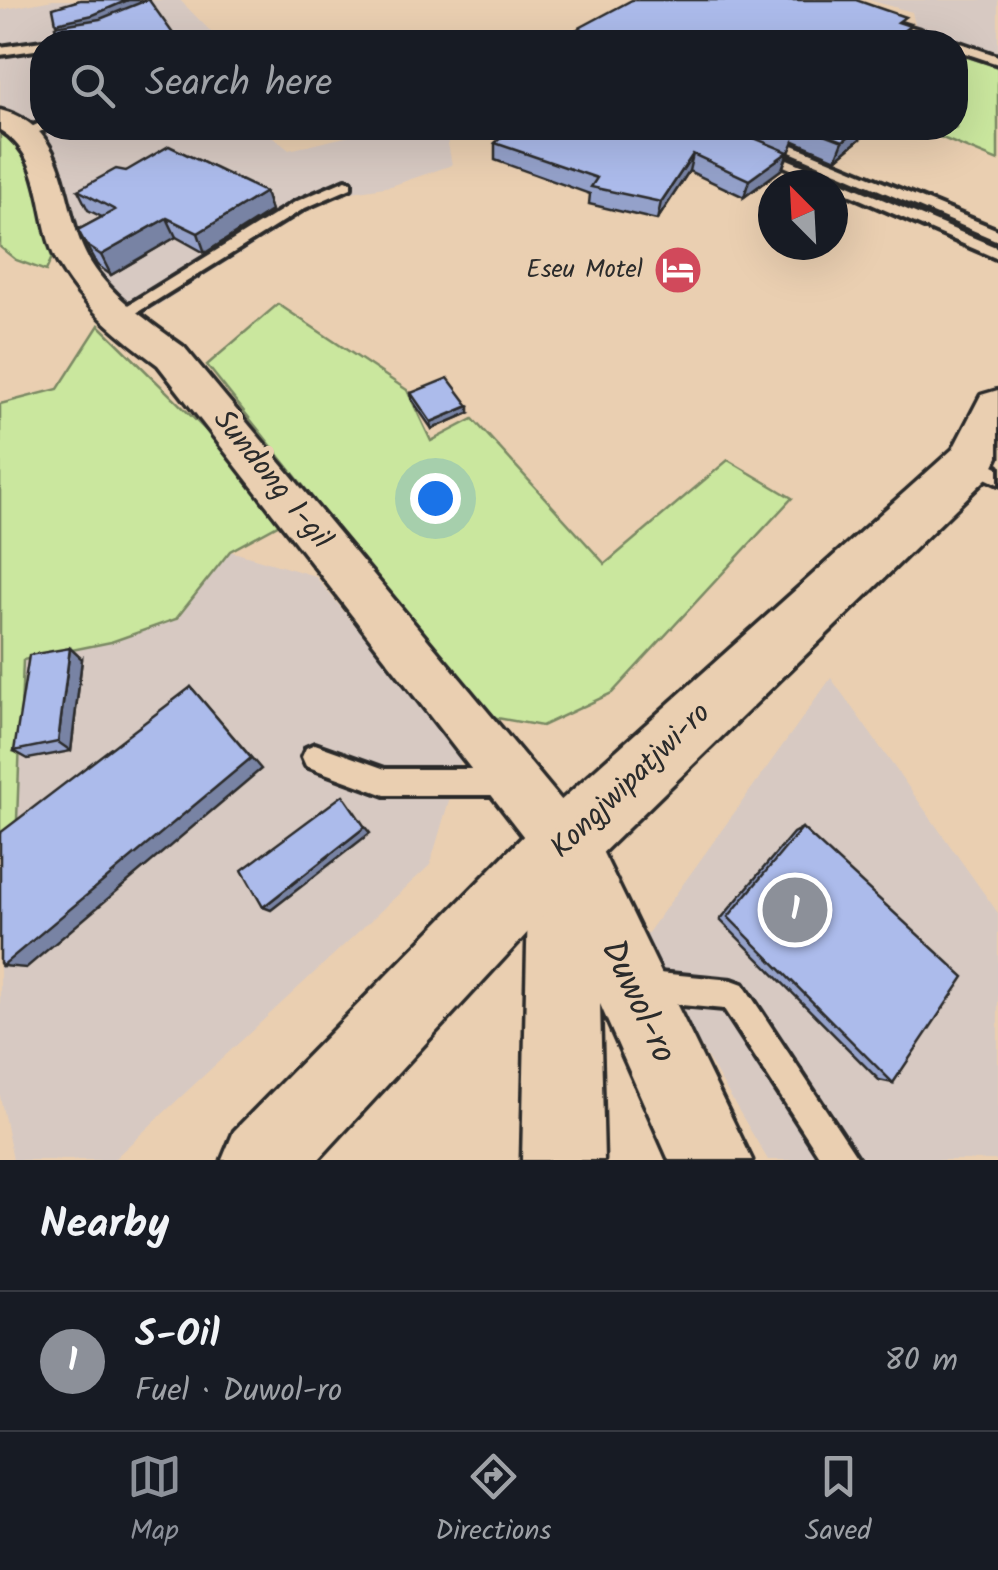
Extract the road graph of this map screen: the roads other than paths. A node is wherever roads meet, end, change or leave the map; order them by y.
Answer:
1 (870, 18) edge
2 (908, 30) edge
3 (30, 47) edge
4 (968, 50) edge
5 (0, 51) edge
6 (998, 60) edge
7 (31, 140) edge
8 (731, 140) edge
9 (770, 140) edge
10 (346, 185) dead end
11 (998, 236) edge
12 (998, 254) edge
13 (119, 316) junction
14 (989, 448) edge
15 (315, 757) dead end
16 (514, 782) junction
17 (563, 844) junction
18 (630, 985) junction
19 (263, 1160) edge
20 (563, 1160) edge
21 (711, 1160) edge
22 (842, 1160) edge

1 - 2 lane
3 - 5 lane
4 - 6 lane
7 - 13 street, Sundong 1-gil
8 - 12 lane
9 - 11 lane
10 - 13 lane
13 - 16 street, Sundong 1-gil
14 - 17 main road, Kongjwipatjwi-ro
15 - 16 lane
16 - 17 street, Sundong 1-gil
17 - 18 main road, Duwol-ro
17 - 19 main road, Kongjwipatjwi-ro
17 - 20 main road
18 - 21 main road, Duwol-ro
18 - 22 lane

